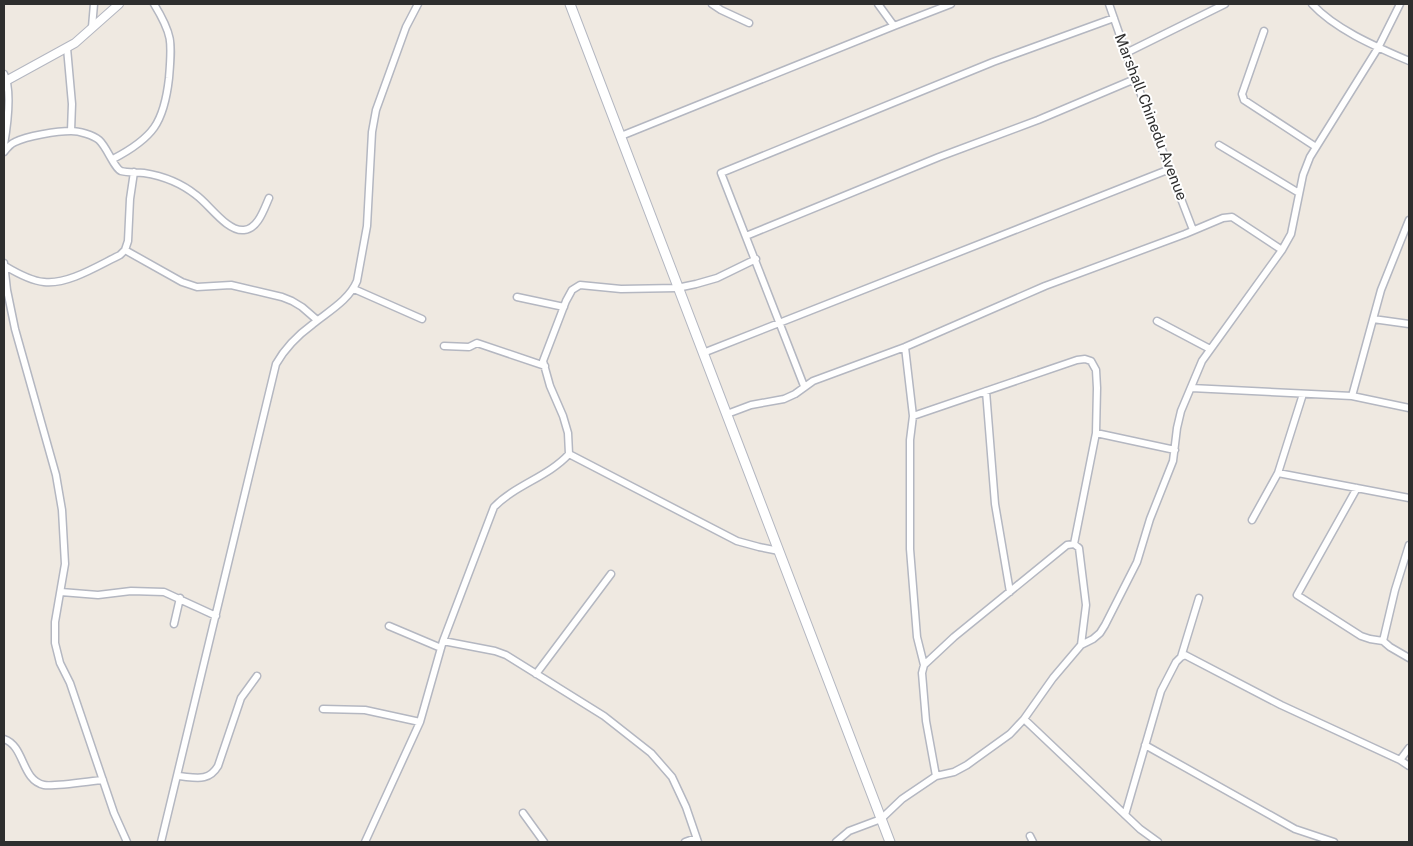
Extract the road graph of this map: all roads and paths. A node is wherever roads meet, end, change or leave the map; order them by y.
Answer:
1 (94, 4) edge
2 (120, 4) edge
3 (154, 4) edge
4 (418, 4) edge
5 (570, 4) edge
6 (712, 4) edge
7 (878, 4) edge
8 (951, 4) edge
9 (1109, 4) edge
10 (1225, 4) edge
11 (1312, 4) edge
12 (1400, 4) edge
13 (1114, 18) junction
14 (750, 23) dead end
15 (894, 26) junction
16 (92, 27) junction
17 (1264, 31) dead end
18 (67, 48) junction
19 (1378, 48) junction
20 (1126, 54) junction
21 (1409, 61) edge
22 (5, 79) edge
23 (1135, 80) junction
24 (71, 131) junction
25 (621, 136) junction
26 (4, 145) edge
27 (1219, 145) dead end
28 (1316, 147) junction
29 (4, 152) edge
30 (113, 159) junction
31 (1170, 169) junction
32 (134, 172) junction
33 (1299, 193) junction
34 (269, 198) dead end
35 (1409, 220) edge
36 (1194, 230) junction
37 (746, 236) junction
38 (1401, 241) junction
39 (1409, 242) edge
40 (125, 250) junction
41 (1282, 250) junction
42 (756, 260) junction
43 (4, 264) edge
44 (677, 288) junction
45 (354, 289) junction
46 (517, 297) dead end
47 (564, 307) junction
48 (422, 319) dead end
49 (1373, 319) junction
50 (317, 320) junction
51 (1157, 321) dead end
52 (780, 324) junction
53 (1409, 324) edge
54 (444, 346) dead end
55 (905, 347) junction
56 (1210, 349) junction
57 (703, 353) junction
58 (545, 366) junction
59 (804, 386) junction
60 (1191, 388) junction
61 (986, 391) junction
62 (1303, 394) junction
63 (1352, 396) junction
64 (1409, 408) edge
65 (727, 414) junction
66 (913, 416) junction
67 (1096, 433) junction
68 (1175, 450) junction
69 (569, 454) junction
70 (1278, 473) junction
71 (1357, 488) junction
72 (1409, 498) edge
73 (1252, 520) dead end
74 (1074, 544) junction
75 (1409, 545) edge
76 (779, 550) junction
77 (611, 574) dead end
78 (61, 592) junction
79 (1010, 592) junction
80 (180, 598) junction
81 (1199, 598) dead end
82 (216, 616) junction
83 (174, 624) dead end
84 (389, 626) dead end
85 (1383, 641) junction
86 (442, 644) junction
87 (1081, 645) junction
88 (1181, 657) junction
89 (1409, 658) edge
90 (924, 665) junction
91 (536, 674) junction
92 (257, 676) dead end
93 (323, 709) dead end
94 (1024, 719) junction
95 (420, 722) junction
96 (4, 739) edge
97 (1145, 745) junction
98 (1409, 748) edge
99 (1400, 760) junction
100 (1409, 766) edge
101 (177, 776) junction
102 (936, 776) junction
103 (103, 780) junction
104 (523, 813) dead end
105 (1125, 815) junction
106 (882, 819) junction
107 (697, 840) edge
108 (127, 842) edge
109 (161, 842) edge
110 (365, 842) edge
111 (544, 842) edge
112 (685, 842) edge
113 (836, 842) edge
114 (890, 842) edge
115 (1158, 842) edge
116 (1334, 842) edge

1 - 16 street
2 - 16 street
3 - 30 street
4 - 45 street
5 - 25 main road
6 - 14 street
7 - 15 street
8 - 15 street
9 - 13 street, Marshall Chinedu Avenue
10 - 20 street
11 - 19 street
12 - 19 street
13 - 20 street, Marshall Chinedu Avenue
13 - 37 street
15 - 25 street
16 - 18 street
17 - 28 street
18 - 22 street
18 - 24 street
19 - 21 street
19 - 28 street
20 - 23 street, Marshall Chinedu Avenue
22 - 26 street
23 - 31 street, Marshall Chinedu Avenue
23 - 37 street
24 - 29 street
24 - 30 street
25 - 44 main road
27 - 33 street
28 - 33 street
30 - 32 street
31 - 36 street, Marshall Chinedu Avenue
31 - 52 street
32 - 34 street
32 - 40 street
33 - 41 street
35 - 38 street
36 - 41 street
36 - 55 street
37 - 42 street
38 - 39 street
38 - 49 street
40 - 43 street
40 - 50 street
41 - 56 street
42 - 44 street
42 - 52 street
43 - 78 street
44 - 47 street
44 - 57 main road
45 - 48 street
45 - 50 street
46 - 47 street
47 - 58 street
49 - 53 street
49 - 63 street
50 - 82 street
51 - 56 street
52 - 57 street
52 - 59 street
54 - 58 street
55 - 59 street
55 - 66 street
56 - 60 street
57 - 65 main road
58 - 69 street
59 - 65 street
60 - 62 street
60 - 68 street
61 - 66 street
61 - 67 street
61 - 79 street
62 - 63 street
62 - 70 street
63 - 64 street
65 - 76 main road
66 - 90 street
67 - 68 street
67 - 74 street
68 - 87 street
69 - 76 street
69 - 86 street
70 - 71 street
70 - 73 street
71 - 72 street
71 - 85 street
74 - 79 street
74 - 87 street
75 - 85 street
76 - 106 main road
77 - 91 street
78 - 80 street
78 - 103 street
79 - 90 street
80 - 82 street
80 - 83 street
81 - 88 street
82 - 101 street
84 - 86 street
85 - 89 street
86 - 91 street
86 - 95 street
87 - 94 street
88 - 97 street
88 - 99 street
90 - 102 street
91 - 107 street
92 - 101 street
93 - 95 street
94 - 102 street
94 - 105 street
95 - 110 street
96 - 103 street
97 - 105 street
97 - 116 street
98 - 99 street
99 - 100 street
101 - 109 street
102 - 106 street
103 - 108 street
104 - 111 street
105 - 115 street
106 - 113 street
106 - 114 main road
107 - 112 street

